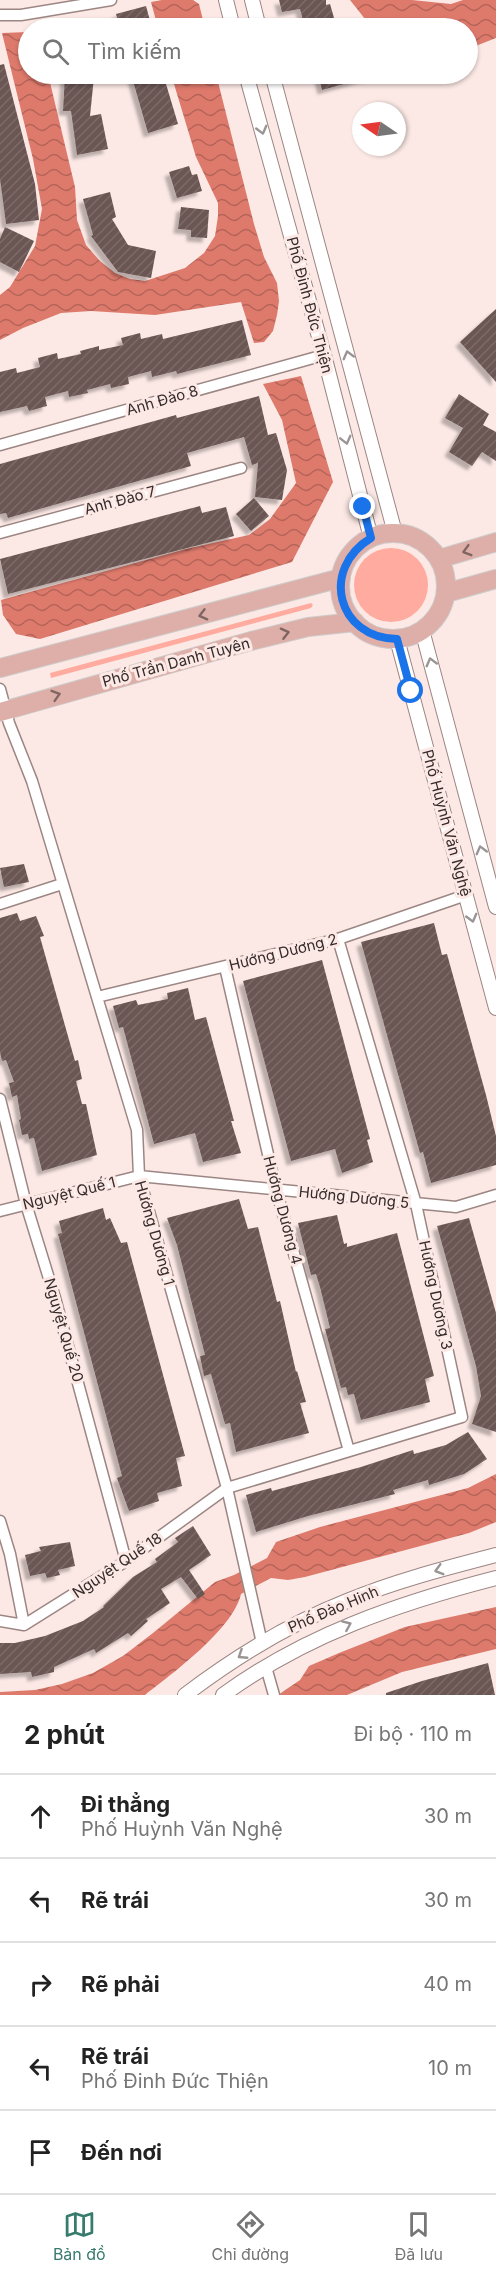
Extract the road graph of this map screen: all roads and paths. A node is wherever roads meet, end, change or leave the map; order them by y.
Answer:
1 (111, 0) edge
2 (226, 0) edge
3 (252, 0) edge
4 (94, 2) edge
5 (0, 15) edge
6 (230, 18) edge
7 (257, 18) edge
8 (249, 84) edge
9 (275, 84) edge
10 (324, 355) junction
11 (360, 400) junction
12 (337, 407) junction
13 (0, 445) edge
14 (241, 468) dead end
15 (0, 533) edge
16 (395, 533) junction
17 (371, 538) junction
18 (496, 543) edge
19 (439, 559) junction
20 (341, 578) junction
21 (496, 579) edge
22 (446, 593) junction
23 (355, 622) junction
24 (422, 630) junction
25 (397, 639) junction
26 (0, 669) edge
27 (0, 689) edge
28 (3, 711) edge
29 (62, 884) junction
30 (466, 896) junction
31 (0, 904) edge
32 (496, 907) edge
33 (338, 939) junction
34 (225, 967) junction
35 (97, 996) junction
36 (496, 1008) edge
37 (0, 1099) edge
38 (2, 1112) edge
39 (139, 1176) junction
40 (276, 1189) junction
41 (496, 1195) edge
42 (26, 1204) junction
43 (416, 1204) junction
44 (0, 1211) edge
45 (349, 1450) junction
46 (227, 1488) junction
47 (0, 1521) edge
48 (496, 1555) edge
49 (126, 1561) junction
50 (496, 1578) edge
51 (310, 1617) junction
52 (0, 1621) edge
53 (24, 1625) junction
54 (320, 1637) junction
55 (261, 1643) junction
56 (266, 1667) junction
57 (205, 1689) edge
58 (185, 1695) edge
59 (223, 1695) edge
60 (274, 1695) edge

1 - 4 street
2 - 6 street
3 - 7 street
4 - 5 street
8 -> 10 street, Phố Đinh Đức Thiện
11 -> 9 street, Phố Đinh Đức Thiện
10 - 12 street, Phố Đinh Đức Thiện
10 - 13 street, Anh Đào 8
11 - 12 street
11 - 16 street, Phố Đinh Đức Thiện
12 -> 17 street, Phố Đinh Đức Thiện
14 - 15 street, Anh Đào 7
16 - 17 main road
16 - 19 main road
17 - 20 main road
18 -> 19 main road
19 - 22 main road
20 - 23 main road
20 -> 26 main road
21 - 22 main road
22 - 24 main road
23 - 25 main road
28 -> 23 main road, Phố Trần Danh Tuyên
24 - 25 main road
32 -> 24 street, Phố Huỳnh Văn Nghệ
25 - 30 street, Phố Huỳnh Văn Nghệ
27 - 28 street, Hướng Dương 1
28 - 29 street, Hướng Dương 1
29 - 31 street
29 - 35 street, Hướng Dương 1
30 - 33 street, Hướng Dương 2
30 -> 36 street, Phố Huỳnh Văn Nghệ
33 - 34 street, Hướng Dương 2
33 - 43 street, Hướng Dương 3
34 - 35 street, Hướng Dương 2
34 - 40 street, Hướng Dương 4
35 - 39 street, Hướng Dương 1
37 - 38 street, Nguyệt Quế 20
38 - 42 street, Nguyệt Quế 20
39 - 40 street, Hướng Dương 5
39 - 42 street, Nguyệt Quế 1
39 - 46 street, Hướng Dương 1
40 - 43 street, Hướng Dương 5
40 - 45 street, Hướng Dương 4
41 - 43 street, Hướng Dương 5
42 - 44 street, Nguyệt Quế 1
42 - 49 street, Nguyệt Quế 20
43 - 45 street, Hướng Dương 3
45 - 46 street, Hướng Dương 3
46 - 49 street, Nguyệt Quế 18
46 - 55 street, Hướng Dương 1
47 - 53 street
48 -> 51 street, Phố Đào Hinh
49 - 53 street, Nguyệt Quế 18
54 -> 50 street, Phố Đào Hinh
51 - 54 street
51 - 55 street, Phố Đào Hinh
52 - 53 street
54 - 56 street, Phố Đào Hinh
55 -> 57 street, Phố Đào Hinh
56 - 59 street, Phố Đào Hinh
56 - 60 street
57 - 58 street, Phố Đào Hinh

